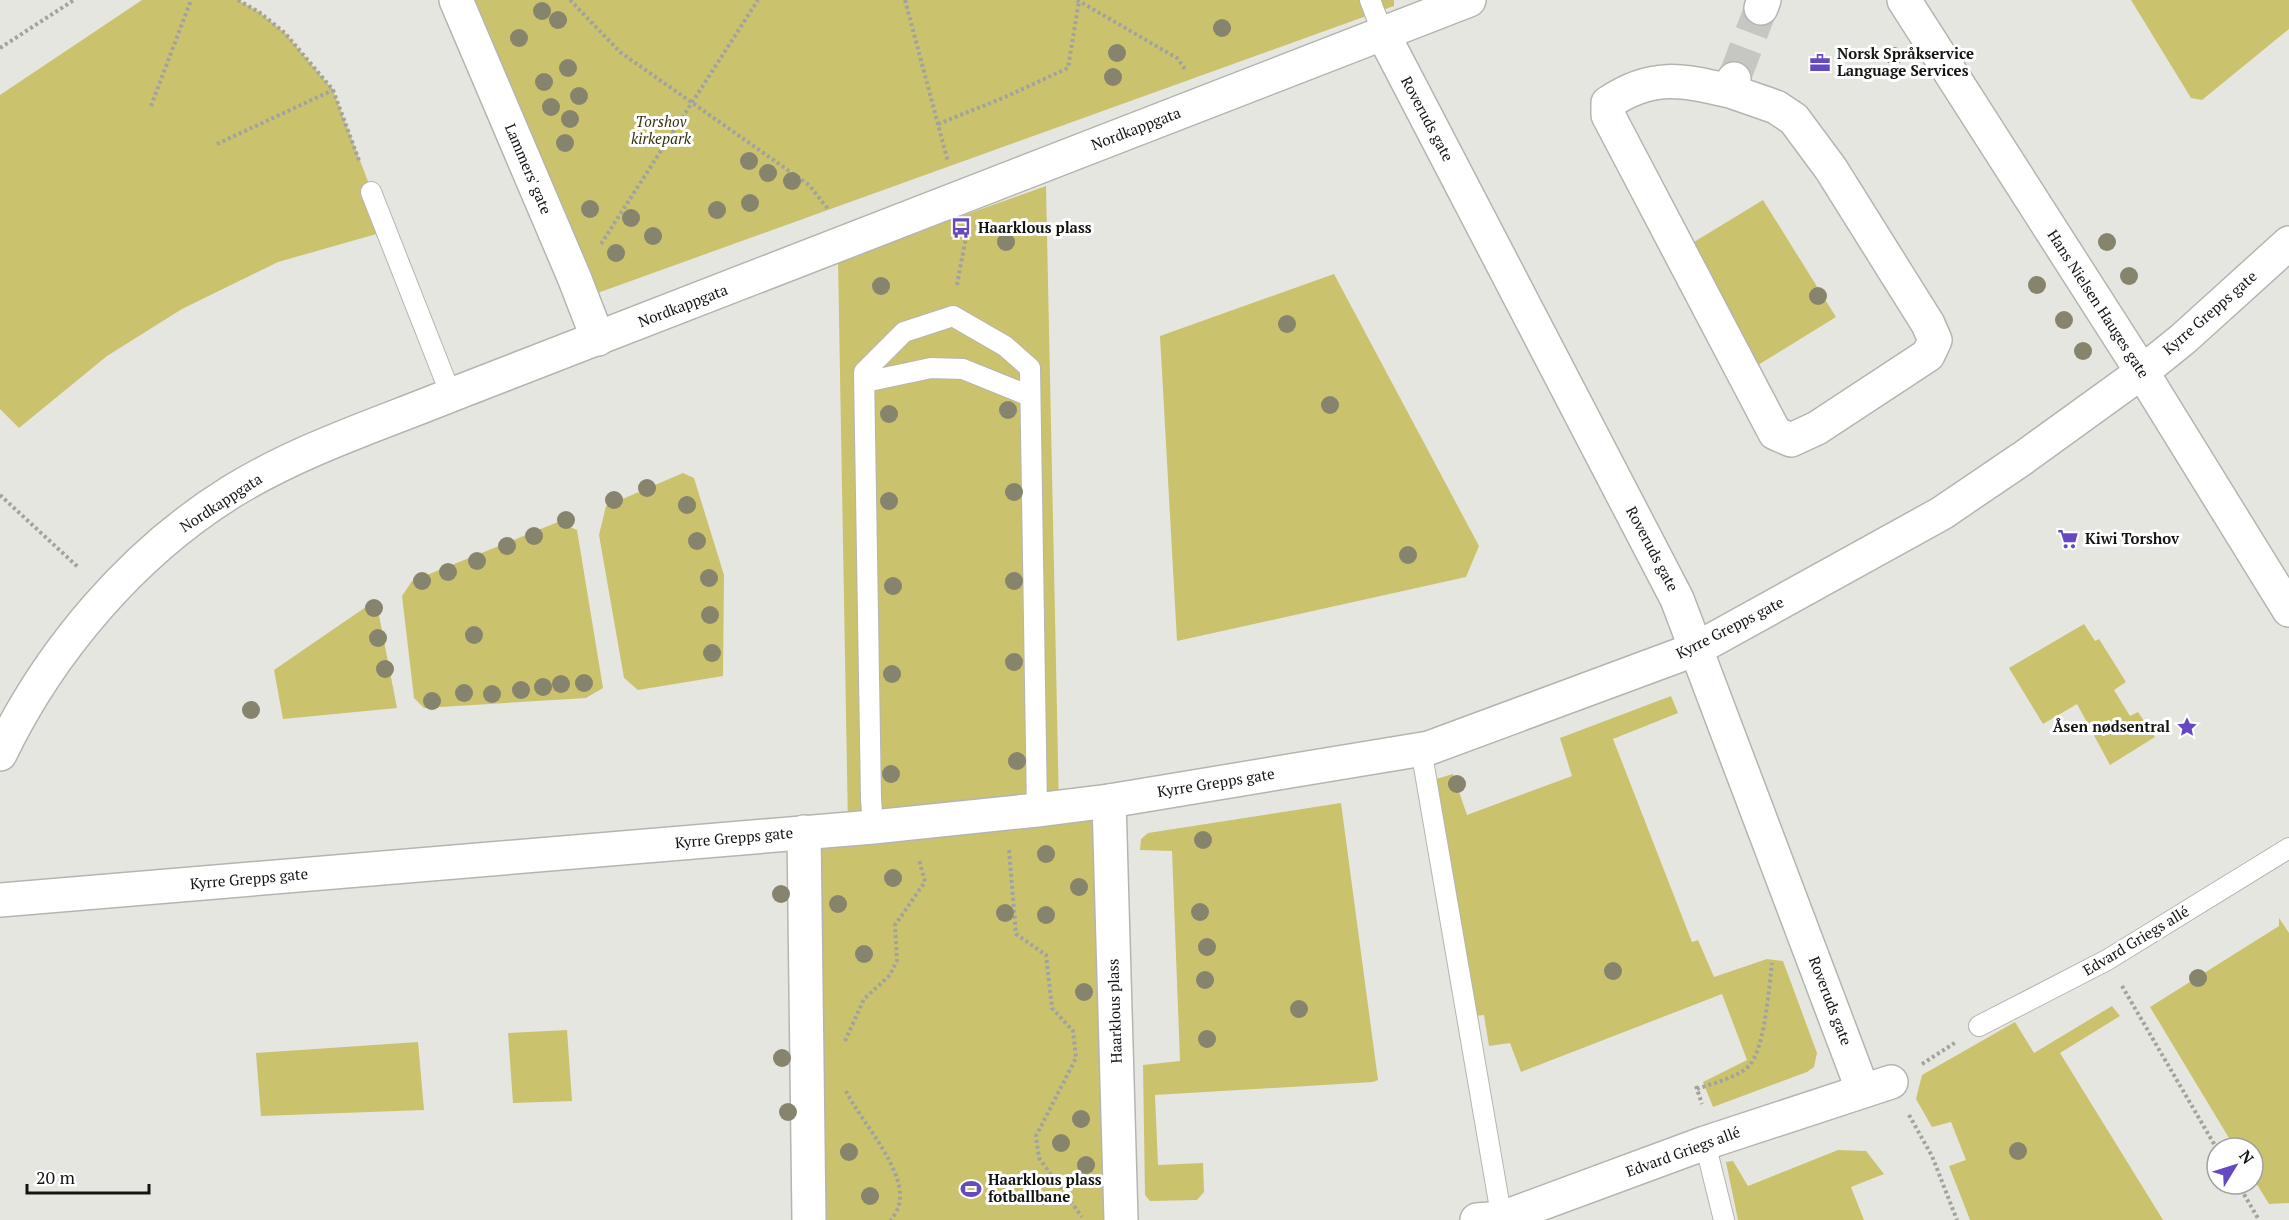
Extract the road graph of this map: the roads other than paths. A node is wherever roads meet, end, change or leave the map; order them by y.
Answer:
1 (456, 0) edge
2 (1370, 0) edge
3 (1469, 0) edge
4 (1904, 0) edge
5 (1383, 34) junction
6 (1732, 85) joint
7 (371, 192) road end
8 (2289, 243) edge
9 (598, 339) junction
10 (2142, 372) junction
11 (865, 382) junction
12 (451, 395) junction
13 (1030, 396) junction
14 (2289, 610) edge
15 (1696, 649) junction
16 (1421, 749) junction
17 (0, 754) edge
18 (1109, 801) junction
19 (1037, 810) junction
20 (873, 827) junction
21 (804, 832) junction
22 (2289, 848) edge
23 (0, 900) edge
24 (1979, 1026) dead end
25 (1877, 1086) joint
26 (1705, 1143) junction
27 (1494, 1219) edge
28 (809, 1220) edge
29 (1121, 1220) edge
30 (1724, 1220) edge

1 - 9 street, Lammers' gate
2 - 5 lane
3 - 5 street, Nordkappgata
4 - 10 street, Hans Nielsen Hauges gate
5 - 9 street, Nordkappgata
5 - 15 street, Roveruds gate
6 - 6 street
7 - 12 lane
8 - 10 street, Kyrre Grepps gate
9 - 12 street, Nordkappgata
10 - 14 street, Hans Nielsen Hauges gate
10 - 15 street, Kyrre Grepps gate
11 - 13 lane
11 - 13 lane
11 - 20 lane
12 - 17 street, Nordkappgata
13 - 19 lane
15 - 16 street, Kyrre Grepps gate
15 - 25 street, Roveruds gate
16 - 18 street, Kyrre Grepps gate
16 - 27 lane
18 - 19 street, Kyrre Grepps gate
18 - 29 street, Haarklous plass
19 - 20 street, Kyrre Grepps gate
20 - 21 street, Kyrre Grepps gate
21 - 23 street, Kyrre Grepps gate
21 - 28 street
22 - 24 lane, Edvard Griegs allé
25 - 26 street, Edvard Griegs allé
26 - 27 street, Edvard Griegs allé
26 - 30 lane

